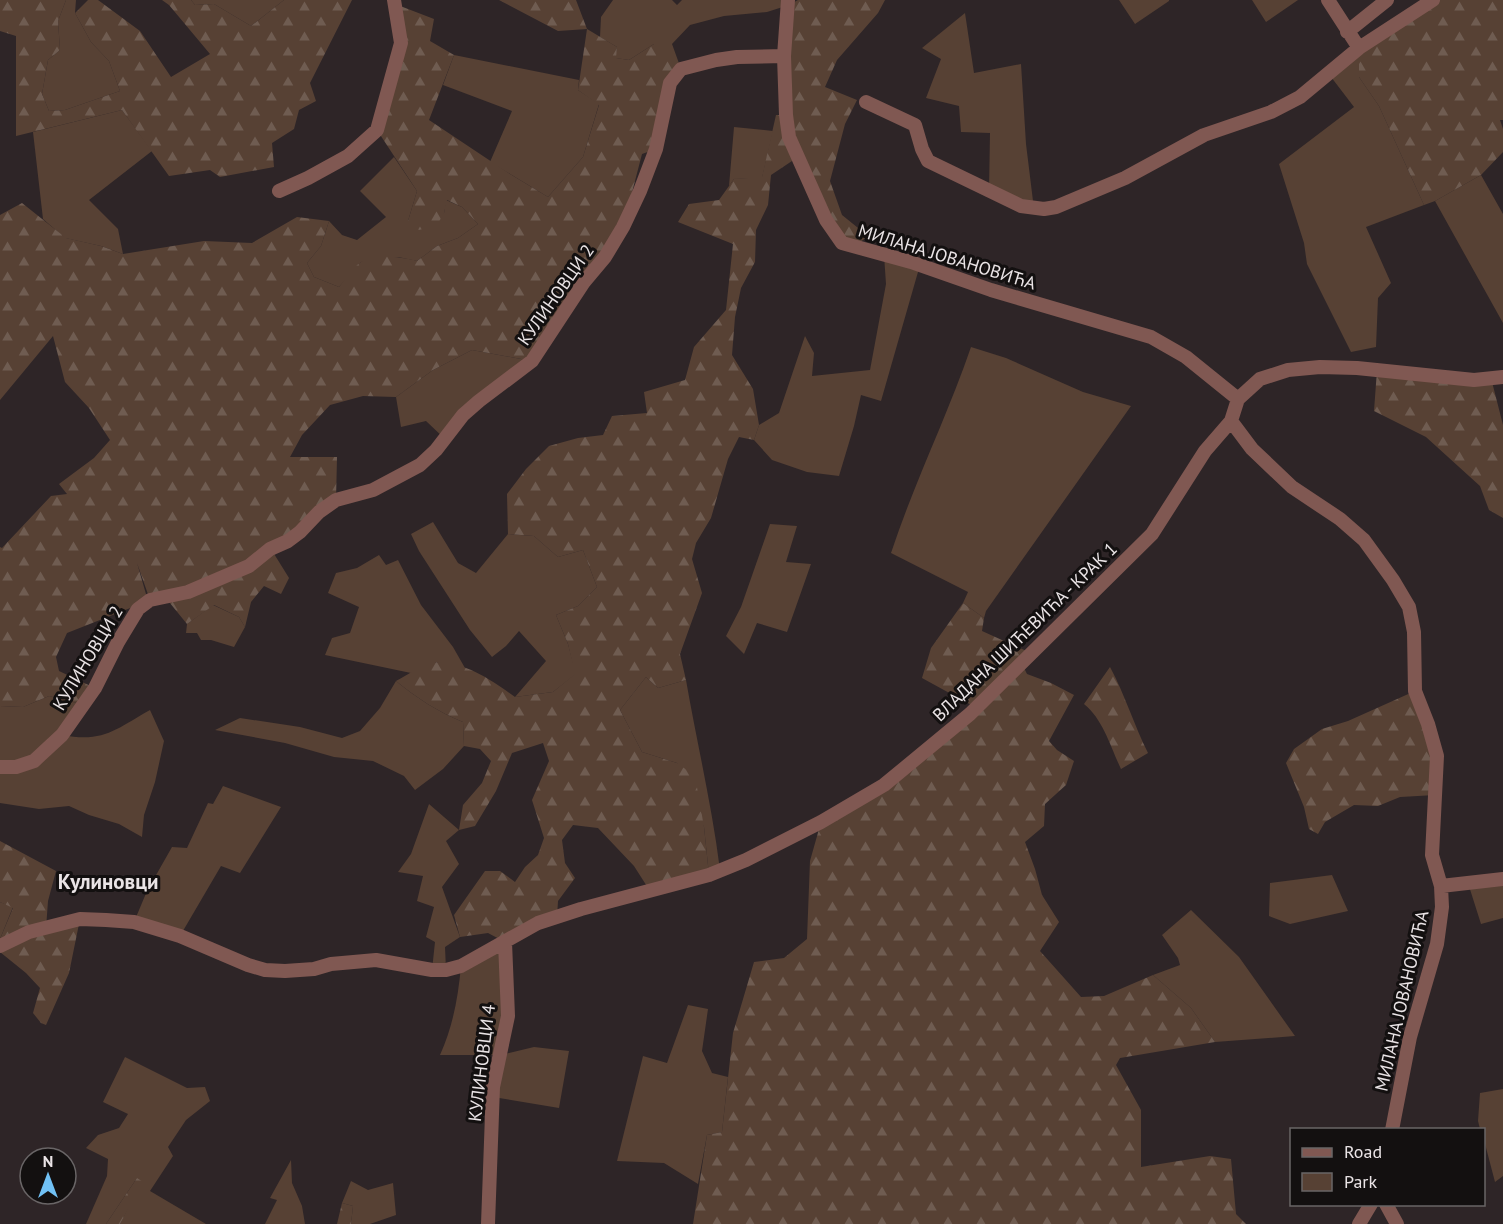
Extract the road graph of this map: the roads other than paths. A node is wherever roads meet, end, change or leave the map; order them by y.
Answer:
1 (394, 0) edge
2 (788, 0) edge
3 (1328, 0) edge
4 (1387, 0) edge
5 (1433, 0) edge
6 (1347, 32) junction
7 (1359, 48) junction
8 (784, 56) junction
9 (866, 102) dead end
10 (279, 191) dead end
11 (1503, 377) edge
12 (1238, 399) junction
13 (1231, 420) junction
14 (0, 767) edge
15 (1503, 879) edge
16 (1441, 886) junction
17 (505, 942) junction
18 (0, 946) edge
19 (1392, 1128) edge
20 (1370, 1206) edge
21 (1387, 1206) edge
22 (488, 1224) edge
23 (1359, 1224) edge
24 (1397, 1224) edge

1 - 10 street
2 - 8 street, МИЛАНА ЈОВАНОВИЋА
3 - 6 street
4 - 6 street
5 - 7 street
6 - 7 street
7 - 9 street
8 - 12 street, МИЛАНА ЈОВАНОВИЋА
8 - 14 street, КУЛИНОВЦИ 2
11 - 12 street
12 - 13 street, ВЛАДАНА ШИЋЕВИЋА - КРАК 1
13 - 16 street, МИЛАНА ЈОВАНОВИЋА
13 - 17 street, ВЛАДАНА ШИЋЕВИЋА - КРАК 1
15 - 16 street
16 - 19 street, МИЛАНА ЈОВАНОВИЋА
17 - 18 street, ВЛАДАНА ШИЋЕВИЋА - КРАК 1
17 - 22 street, КУЛИНОВЦИ 4
20 - 23 street
21 - 24 street

